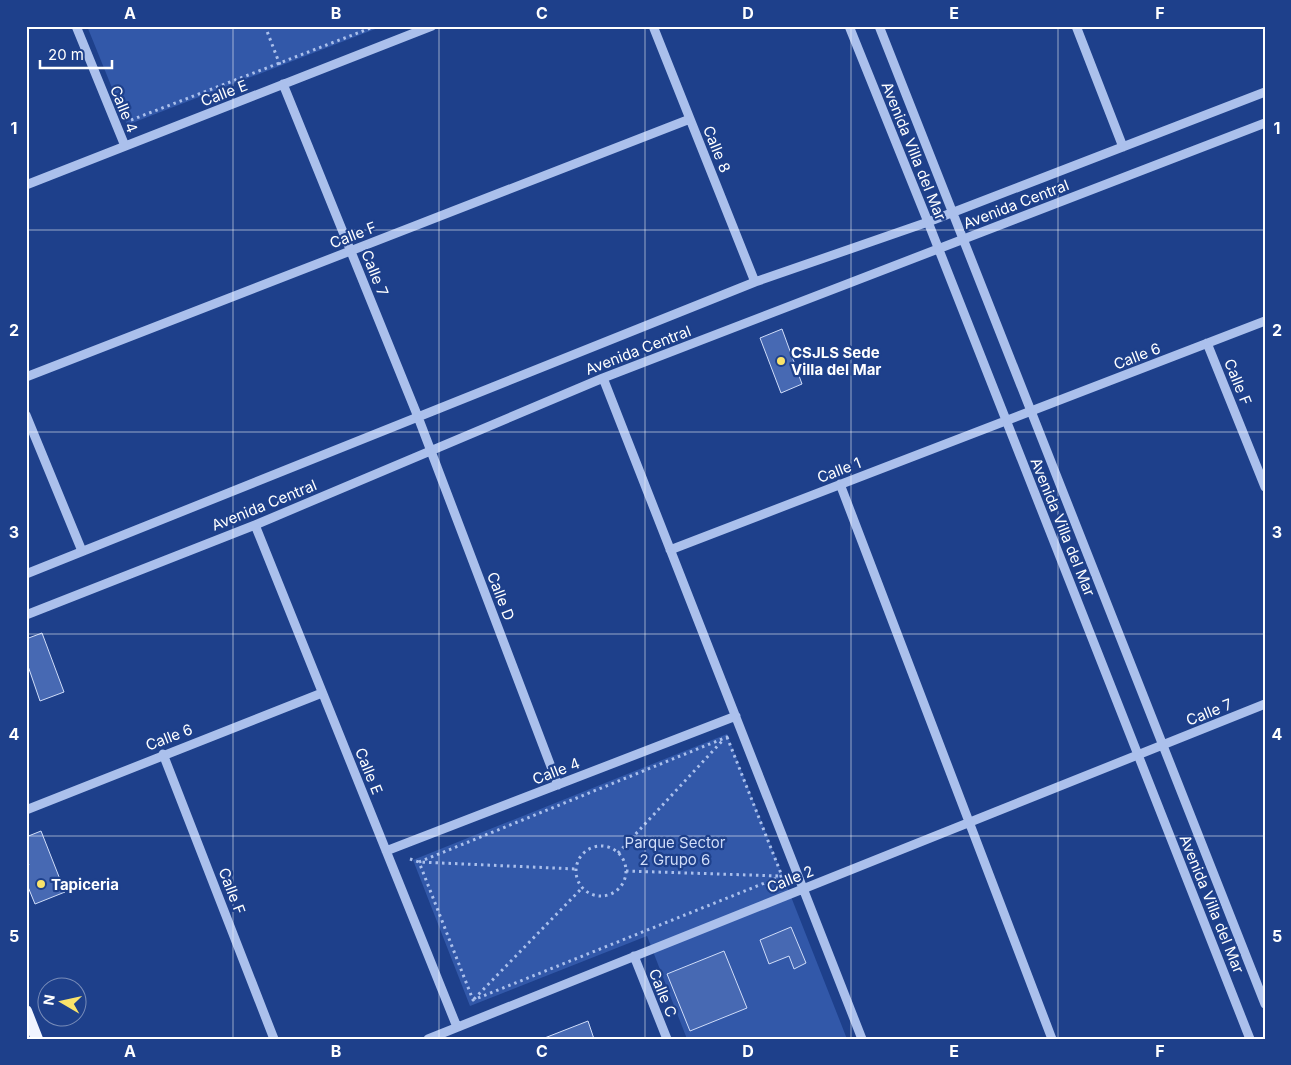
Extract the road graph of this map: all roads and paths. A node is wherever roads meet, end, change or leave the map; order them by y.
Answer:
1 (76, 26) edge
2 (265, 26) edge
3 (376, 26) edge
4 (432, 26) edge
5 (653, 26) edge
6 (849, 26) edge
7 (879, 26) edge
8 (1076, 26) edge
9 (279, 64) junction
10 (285, 84) junction
11 (1265, 92) edge
12 (690, 118) junction
13 (128, 122) dead end
14 (1265, 123) edge
15 (124, 146) junction
16 (1123, 147) junction
17 (26, 184) edge
18 (953, 212) junction
19 (928, 222) junction
20 (963, 238) junction
21 (938, 249) junction
22 (351, 251) junction
23 (754, 282) junction
24 (1265, 321) edge
25 (1207, 343) junction
26 (26, 378) edge
27 (604, 378) junction
28 (1031, 411) junction
29 (26, 415) edge
30 (1018, 416) joint
31 (418, 417) junction
32 (1006, 421) junction
33 (431, 451) junction
34 (840, 484) junction
35 (1265, 487) edge
36 (255, 525) junction
37 (670, 550) junction
38 (82, 552) junction
39 (26, 574) edge
40 (26, 615) edge
41 (322, 693) junction
42 (1265, 704) edge
43 (736, 716) junction
44 (726, 737) junction
45 (1162, 745) junction
46 (163, 754) junction
47 (1138, 755) junction
48 (558, 785) junction
49 (26, 810) edge
50 (970, 822) junction
51 (386, 851) junction
52 (618, 853) junction
53 (419, 862) junction
54 (576, 869) junction
55 (626, 871) junction
56 (782, 876) junction
57 (798, 876) junction
58 (582, 888) junction
59 (803, 889) junction
60 (634, 956) junction
61 (473, 1000) junction
62 (1265, 1004) edge
63 (26, 1011) edge
64 (456, 1024) junction
65 (38, 1039) edge
66 (274, 1039) edge
67 (428, 1039) edge
68 (667, 1039) edge
69 (862, 1039) edge
70 (1052, 1039) edge
71 (1250, 1039) edge

1 - 15 street, Calle 4
2 - 9 path
3 - 9 path
4 - 10 street, Calle E
5 - 12 street, Calle 8
6 - 19 street, Avenida Villa del Mar
7 - 18 street, Avenida Villa del Mar
8 - 16 street
9 - 10 path
9 - 13 path
10 - 15 street, Calle E
10 - 22 street, Calle 7
11 - 16 street, Avenida Central
12 - 22 street, Calle F
12 - 23 street, Calle 8
14 - 20 street, Avenida Central
15 - 17 street, Calle E
16 - 18 street, Avenida Central
18 - 19 street, Avenida Central
18 - 20 street, Avenida Villa del Mar
19 - 21 street, Avenida Villa del Mar
19 - 23 street, Avenida Central
20 - 21 street, Avenida Central
20 - 28 street, Avenida Villa del Mar
21 - 27 street, Avenida Central
21 - 32 street, Avenida Villa del Mar
22 - 26 street, Calle F
22 - 31 street, Calle 7
23 - 31 street, Avenida Central
24 - 25 street, Calle 6
25 - 28 street, Calle 6
25 - 35 street, Calle F
27 - 33 street, Avenida Central
27 - 37 street
28 - 30 street, Calle 6
28 - 45 street, Avenida Villa del Mar
29 - 38 street
30 - 32 street, Calle 1
31 - 33 street, Calle D
31 - 38 street, Avenida Central
32 - 34 street, Calle 1
32 - 47 street, Avenida Villa del Mar
33 - 36 street, Avenida Central
33 - 48 street, Calle D
34 - 37 street, Calle 1
34 - 50 street
36 - 40 street, Avenida Central
36 - 41 street, Calle E
37 - 43 street
38 - 39 street, Avenida Central
41 - 46 street, Calle 6
41 - 51 street, Calle E
42 - 45 street, Calle 7
43 - 44 path
43 - 48 street, Calle 4
43 - 57 street
44 - 52 path
44 - 53 path
44 - 56 path
45 - 47 street, Calle 2
45 - 62 street, Avenida Villa del Mar
46 - 49 street, Calle 6
46 - 66 street, Calle F
47 - 50 street, Calle 2
47 - 71 street, Avenida Villa del Mar
48 - 51 street, Calle 4
50 - 59 street, Calle 2
50 - 70 street
51 - 53 path
51 - 64 street, Calle E
52 - 54 path
52 - 55 path
53 - 54 path
53 - 61 path
54 - 58 path
55 - 56 path
55 - 58 path
56 - 57 path
56 - 61 path
57 - 59 street
58 - 61 path
59 - 60 street, Calle 2
59 - 69 street
60 - 64 street, Calle 2
60 - 68 street, Calle C
61 - 64 path
63 - 65 main road
64 - 67 street, Calle 2

